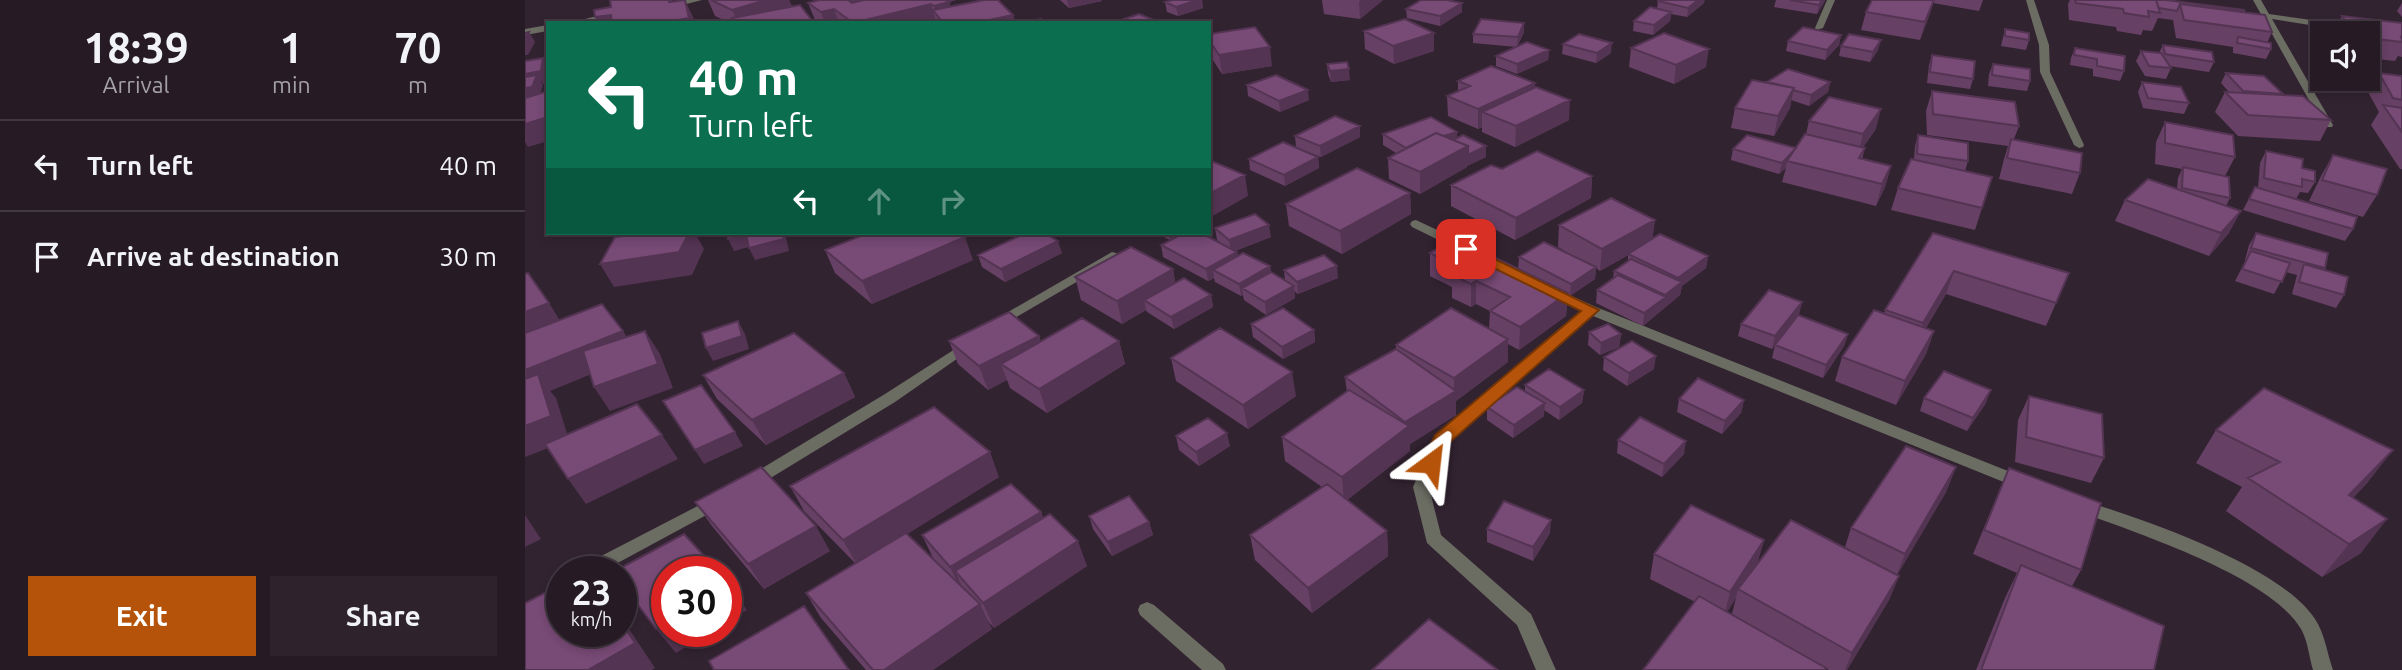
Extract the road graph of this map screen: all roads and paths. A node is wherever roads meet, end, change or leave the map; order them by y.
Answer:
1 (698, 0) edge
2 (1831, 0) edge
3 (2030, 0) edge
4 (2257, 0) edge
5 (661, 7) edge
6 (623, 14) edge
7 (2266, 16) junction
8 (584, 21) edge
9 (2310, 22) edge
10 (546, 28) edge
11 (1819, 28) edge
12 (525, 32) edge
13 (2328, 125) edge
14 (2079, 145) dead end
15 (1416, 224) dead end
16 (1478, 255) edge
17 (1112, 256) edge
18 (1541, 286) edge
19 (1591, 310) junction
20 (2033, 487) edge
21 (2072, 502) edge
22 (617, 556) edge
23 (1147, 610) dead end
24 (1216, 670) edge
25 (1546, 670) edge
26 (2323, 670) edge

1 - 5 street
2 - 11 street
3 - 14 street
4 - 7 street
6 - 8 street
7 - 9 street
7 - 13 street
10 - 12 street
15 - 16 street
17 - 22 street
18 - 19 street
19 - 20 street
19 - 25 street
21 - 26 street
23 - 24 street

